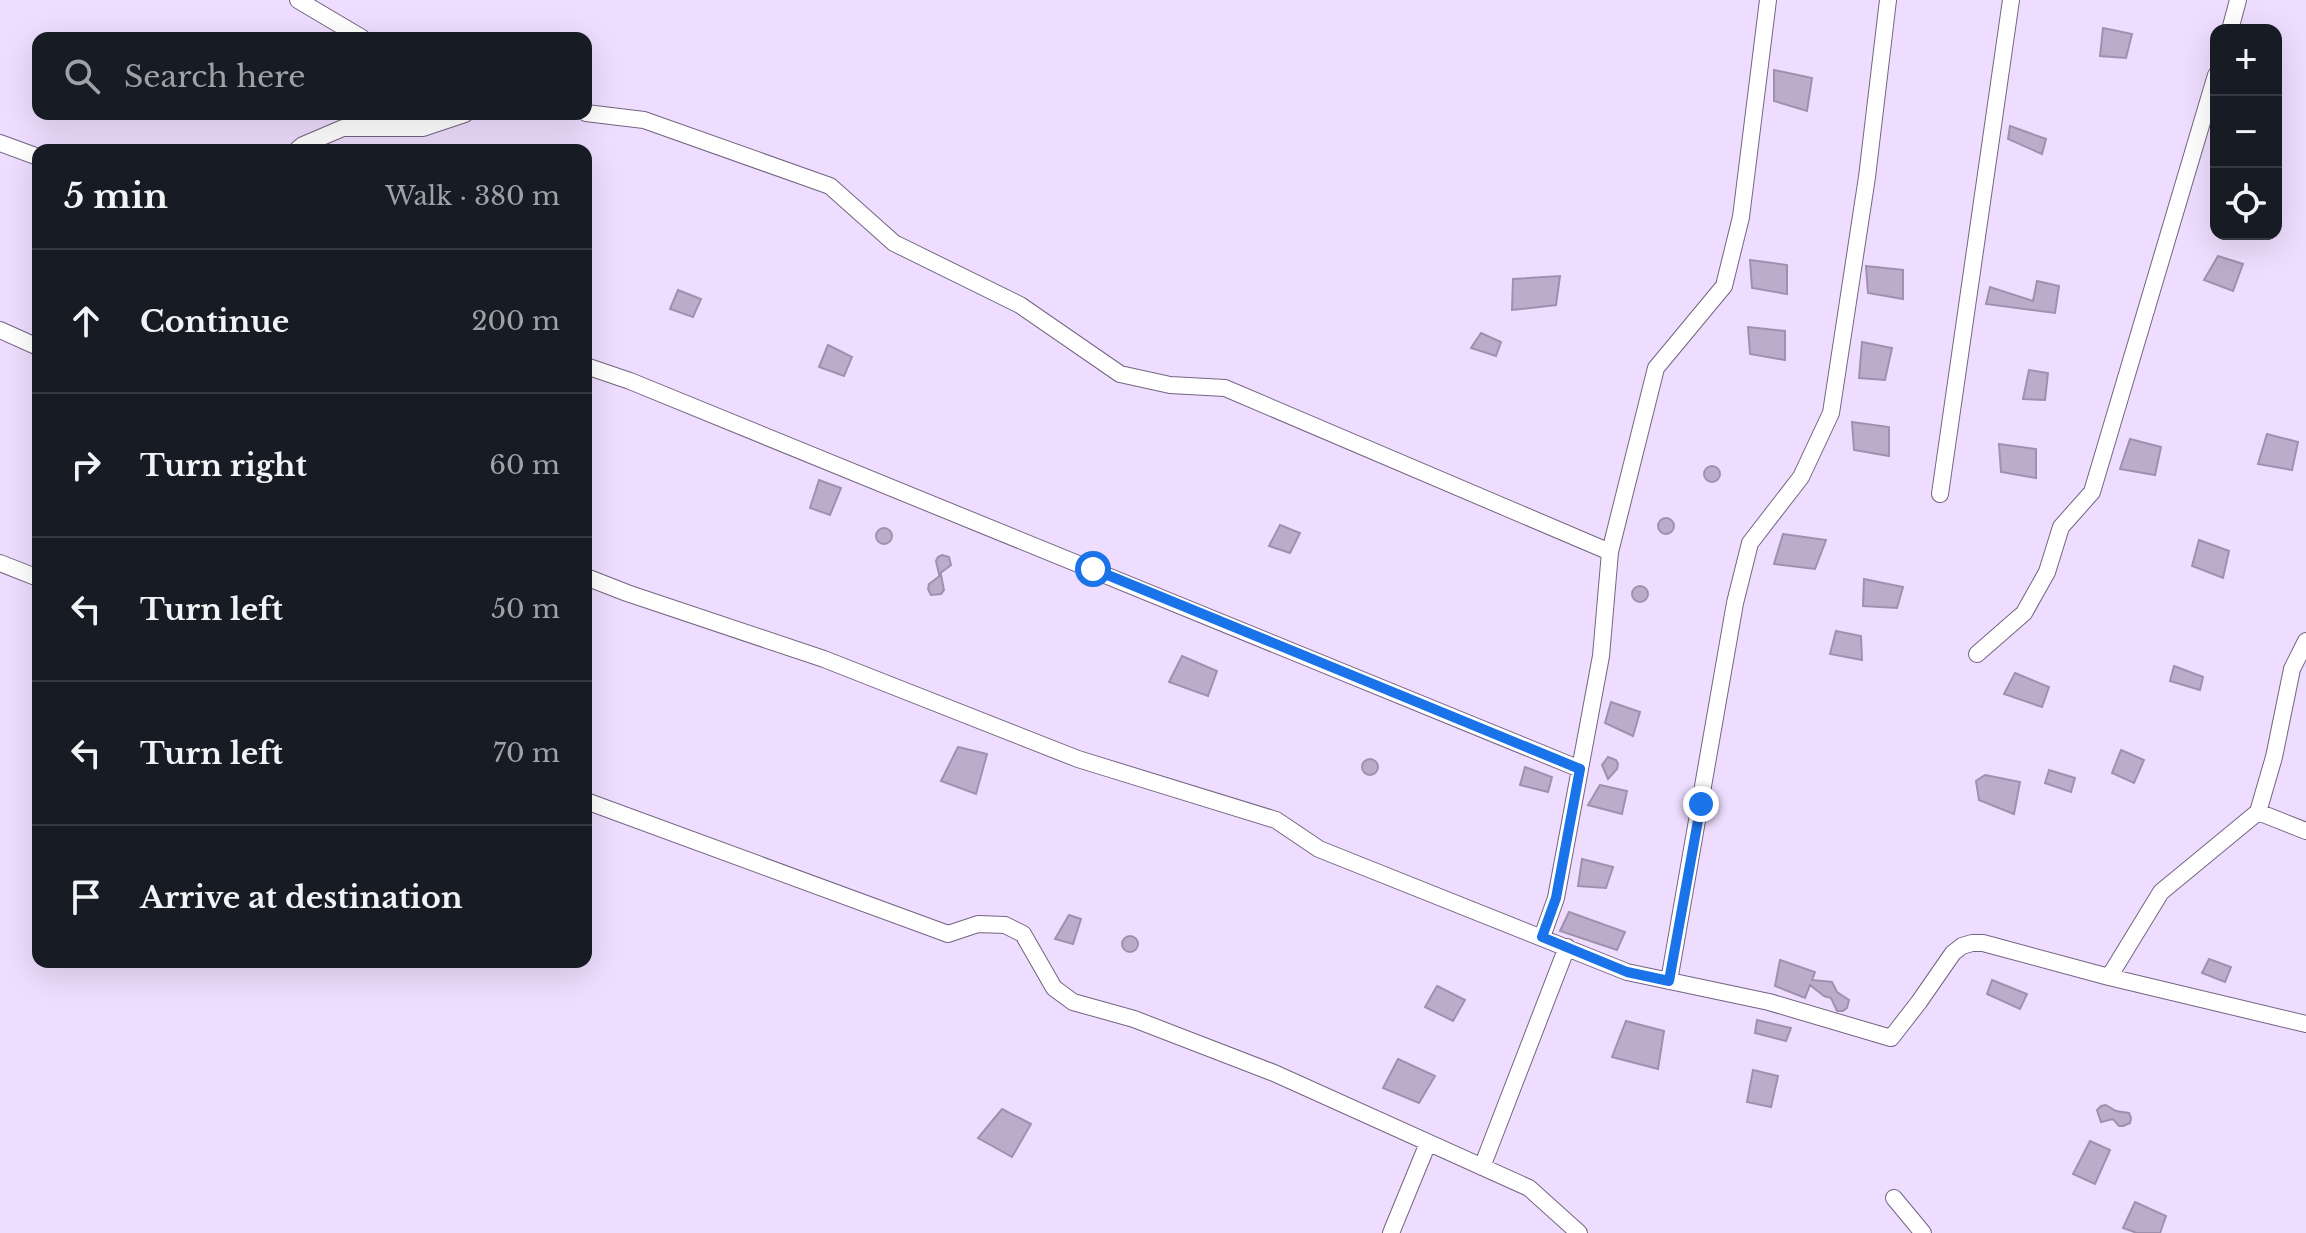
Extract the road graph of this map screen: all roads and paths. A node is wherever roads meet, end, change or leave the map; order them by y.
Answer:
1 (1768, 0) edge
2 (1888, 0) edge
3 (2011, 0) edge
4 (2238, 0) edge
5 (303, 1) edge
6 (2232, 24) edge
7 (352, 32) edge
8 (2210, 95) edge
9 (592, 114) edge
10 (447, 120) edge
11 (0, 143) edge
12 (305, 144) edge
13 (32, 155) edge
14 (0, 330) edge
15 (32, 344) edge
16 (592, 368) edge
17 (1940, 494) dead end
18 (1610, 552) junction
19 (0, 563) edge
20 (32, 576) edge
21 (592, 579) edge
22 (2306, 641) edge
23 (1977, 654) dead end
24 (2299, 673) edge
25 (1580, 769) junction
26 (592, 803) edge
27 (2258, 812) junction
28 (2306, 831) edge
29 (1542, 937) junction
30 (1567, 947) junction
31 (2109, 977) junction
32 (1669, 981) junction
33 (2306, 1024) edge
34 (1428, 1143) junction
35 (1482, 1167) junction
36 (1894, 1198) dead end
37 (1391, 1233) edge
38 (1579, 1233) edge
39 (1923, 1233) edge

1 - 18 street
2 - 32 street
3 - 17 street
4 - 6 street
5 - 7 street
8 - 23 street
9 - 18 street
10 - 12 street
11 - 13 street
14 - 15 street
16 - 25 street
18 - 25 street
19 - 20 street
21 - 29 street
22 - 24 street
24 - 27 street
25 - 29 street
26 - 34 street
27 - 28 street
27 - 31 street
29 - 30 street
30 - 32 street
30 - 35 street
31 - 32 street
31 - 33 street
34 - 35 street
34 - 37 street
35 - 38 street
36 - 39 street

